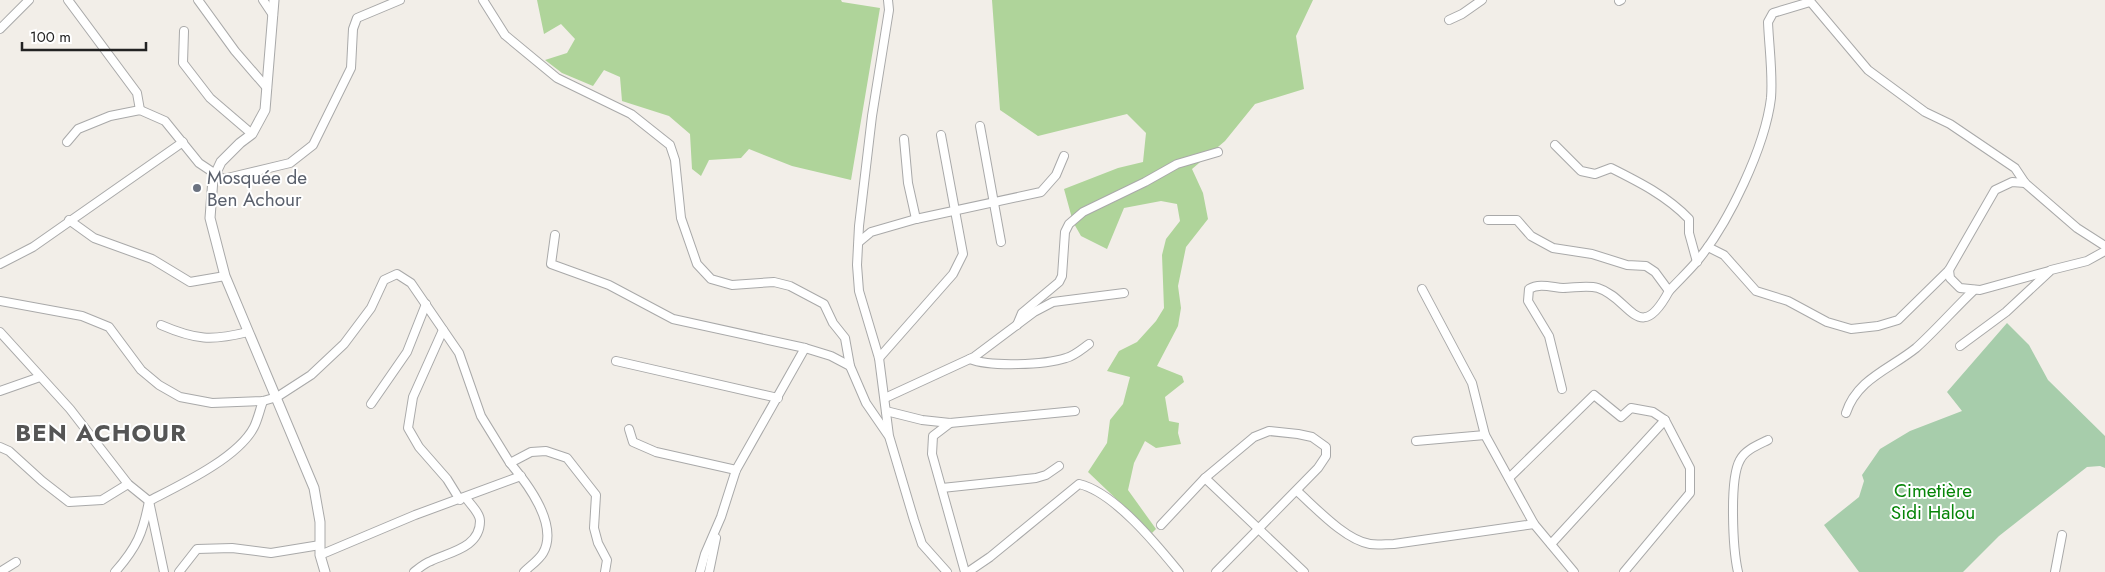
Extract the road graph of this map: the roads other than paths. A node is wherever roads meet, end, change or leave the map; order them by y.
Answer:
1 (29, 0) edge
2 (68, 0) edge
3 (198, 0) edge
4 (263, 0) edge
5 (274, 0) edge
6 (400, 0) edge
7 (483, 0) edge
8 (888, 0) edge
9 (1482, 0) edge
10 (1809, 1) edge
11 (272, 15) junction
12 (1449, 20) dead end
13 (0, 29) edge
14 (184, 31) dead end
15 (266, 88) junction
16 (140, 110) junction
17 (980, 126) dead end
18 (252, 134) junction
19 (941, 135) dead end
20 (904, 139) dead end
21 (66, 142) dead end
22 (183, 142) junction
23 (1554, 144) dead end
24 (1218, 152) dead end
25 (1064, 156) dead end
26 (216, 175) junction
27 (2025, 183) junction
28 (994, 202) junction
29 (954, 210) junction
30 (916, 219) junction
31 (69, 220) junction
32 (1488, 220) dead end
33 (555, 234) dead end
34 (859, 242) junction
35 (1001, 242) dead end
36 (2105, 246) edge
37 (1708, 247) junction
38 (2105, 251) edge
39 (1697, 262) junction
40 (0, 264) edge
41 (1949, 270) junction
42 (2051, 270) junction
43 (225, 276) junction
44 (1422, 289) dead end
45 (1669, 290) junction
46 (1974, 290) junction
47 (1124, 292) dead end
48 (0, 301) edge
49 (426, 304) junction
50 (161, 325) dead end
51 (1017, 325) junction
52 (443, 330) junction
53 (0, 332) edge
54 (248, 332) junction
55 (1089, 344) dead end
56 (1960, 346) dead end
57 (805, 348) junction
58 (879, 358) junction
59 (970, 359) junction
60 (616, 361) dead end
61 (850, 366) junction
62 (40, 377) junction
63 (1562, 389) dead end
64 (0, 391) edge
65 (276, 397) junction
66 (778, 398) junction
67 (885, 398) junction
68 (263, 401) junction
69 (371, 404) dead end
70 (886, 411) junction
71 (1075, 412) dead end
72 (1846, 413) dead end
73 (1665, 420) junction
74 (950, 423) junction
75 (629, 429) dead end
76 (1485, 435) junction
77 (889, 436) junction
78 (1768, 440) dead end
79 (1416, 441) dead end
80 (0, 447) edge
81 (510, 463) junction
82 (1059, 466) dead end
83 (736, 470) junction
84 (521, 476) junction
85 (1205, 478) junction
86 (1509, 478) junction
87 (128, 484) junction
88 (942, 488) junction
89 (1297, 490) junction
90 (463, 499) junction
91 (149, 500) junction
92 (718, 524) junction
93 (1534, 524) junction
94 (1161, 525) dead end
95 (1257, 530) junction
96 (2062, 536) dead end
97 (1551, 544) junction
98 (320, 545) junction
99 (320, 555) junction
100 (16, 562) dead end
101 (0, 572) edge
102 (115, 572) edge
103 (164, 572) edge
104 (179, 572) edge
105 (325, 572) edge
106 (414, 572) edge
107 (524, 572) edge
108 (605, 572) edge
109 (700, 572) edge
110 (709, 572) edge
111 (947, 572) edge
112 (967, 572) edge
113 (1179, 572) edge
114 (1216, 572) edge
115 (1304, 572) edge
116 (1574, 572) edge
117 (1624, 572) edge
118 (1738, 572) edge
119 (2055, 572) edge

1 - 13 street
2 - 16 street
3 - 15 street
4 - 11 street
5 - 11 street
6 - 26 street
7 - 61 street
8 - 34 street
9 - 12 street
10 - 27 street
10 - 37 street
11 - 15 street
14 - 18 street
15 - 18 street
16 - 21 street
16 - 22 street
17 - 28 street
18 - 26 street
19 - 29 street
20 - 30 street
22 - 26 street
22 - 31 street
23 - 39 street
24 - 51 street
25 - 28 street
26 - 43 street
27 - 36 street
27 - 41 street
28 - 29 street
28 - 35 street
29 - 30 street
29 - 58 street
30 - 34 street
31 - 40 street
31 - 43 street
32 - 45 street
33 - 57 street
34 - 58 street
37 - 39 street
37 - 41 street
38 - 42 street
39 - 45 street
41 - 46 street
42 - 46 street
42 - 56 street
43 - 54 street
44 - 76 street
45 - 63 street
46 - 72 street
47 - 51 street
48 - 68 street
49 - 52 street
49 - 65 street
49 - 69 street
50 - 54 street
51 - 59 street
52 - 81 street
52 - 90 street
53 - 62 street
54 - 65 street
55 - 59 street
57 - 61 street
57 - 66 street
58 - 67 street
59 - 67 street
60 - 66 street
61 - 77 street
62 - 64 street
62 - 87 street
65 - 68 street
65 - 98 street
66 - 83 street
67 - 70 street
68 - 91 street
70 - 74 street
70 - 77 street
71 - 74 street
73 - 86 street
73 - 97 street
73 - 117 street
74 - 88 street
75 - 83 street
76 - 79 street
76 - 86 street
77 - 111 street
78 - 118 street
80 - 87 street
81 - 84 street
81 - 108 street
82 - 88 street
83 - 92 street
84 - 90 street
84 - 107 street
85 - 89 street
85 - 94 street
85 - 95 street
86 - 93 street
87 - 91 street
88 - 112 street
89 - 93 street
89 - 95 street
90 - 99 street
90 - 106 street
91 - 102 street
91 - 103 street
92 - 109 street
92 - 110 street
93 - 97 street
95 - 114 street
95 - 115 street
96 - 119 street
97 - 116 street
98 - 99 street
98 - 104 street
99 - 105 street
100 - 101 street
112 - 113 street

